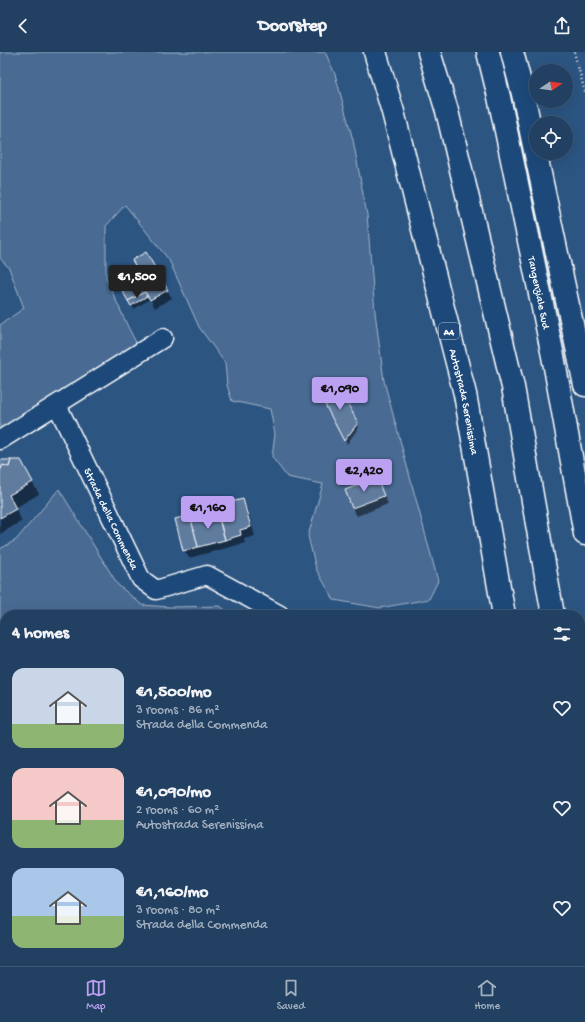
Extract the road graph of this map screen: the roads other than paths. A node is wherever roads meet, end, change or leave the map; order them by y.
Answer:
1 (375, 52) edge
2 (429, 52) edge
3 (488, 52) edge
4 (512, 52) edge
5 (163, 338) dead end
6 (585, 385) edge
7 (57, 405) junction
8 (0, 440) edge
9 (585, 534) edge
10 (271, 610) edge
11 (503, 610) edge
12 (552, 610) edge

1 - 11 highway, Autostrada Serenissima / A4
2 - 12 highway
3 - 9 highway, Tangenziale Sud
4 - 6 highway
5 - 7 street
7 - 8 street
7 - 10 street, Strada della Commenda

